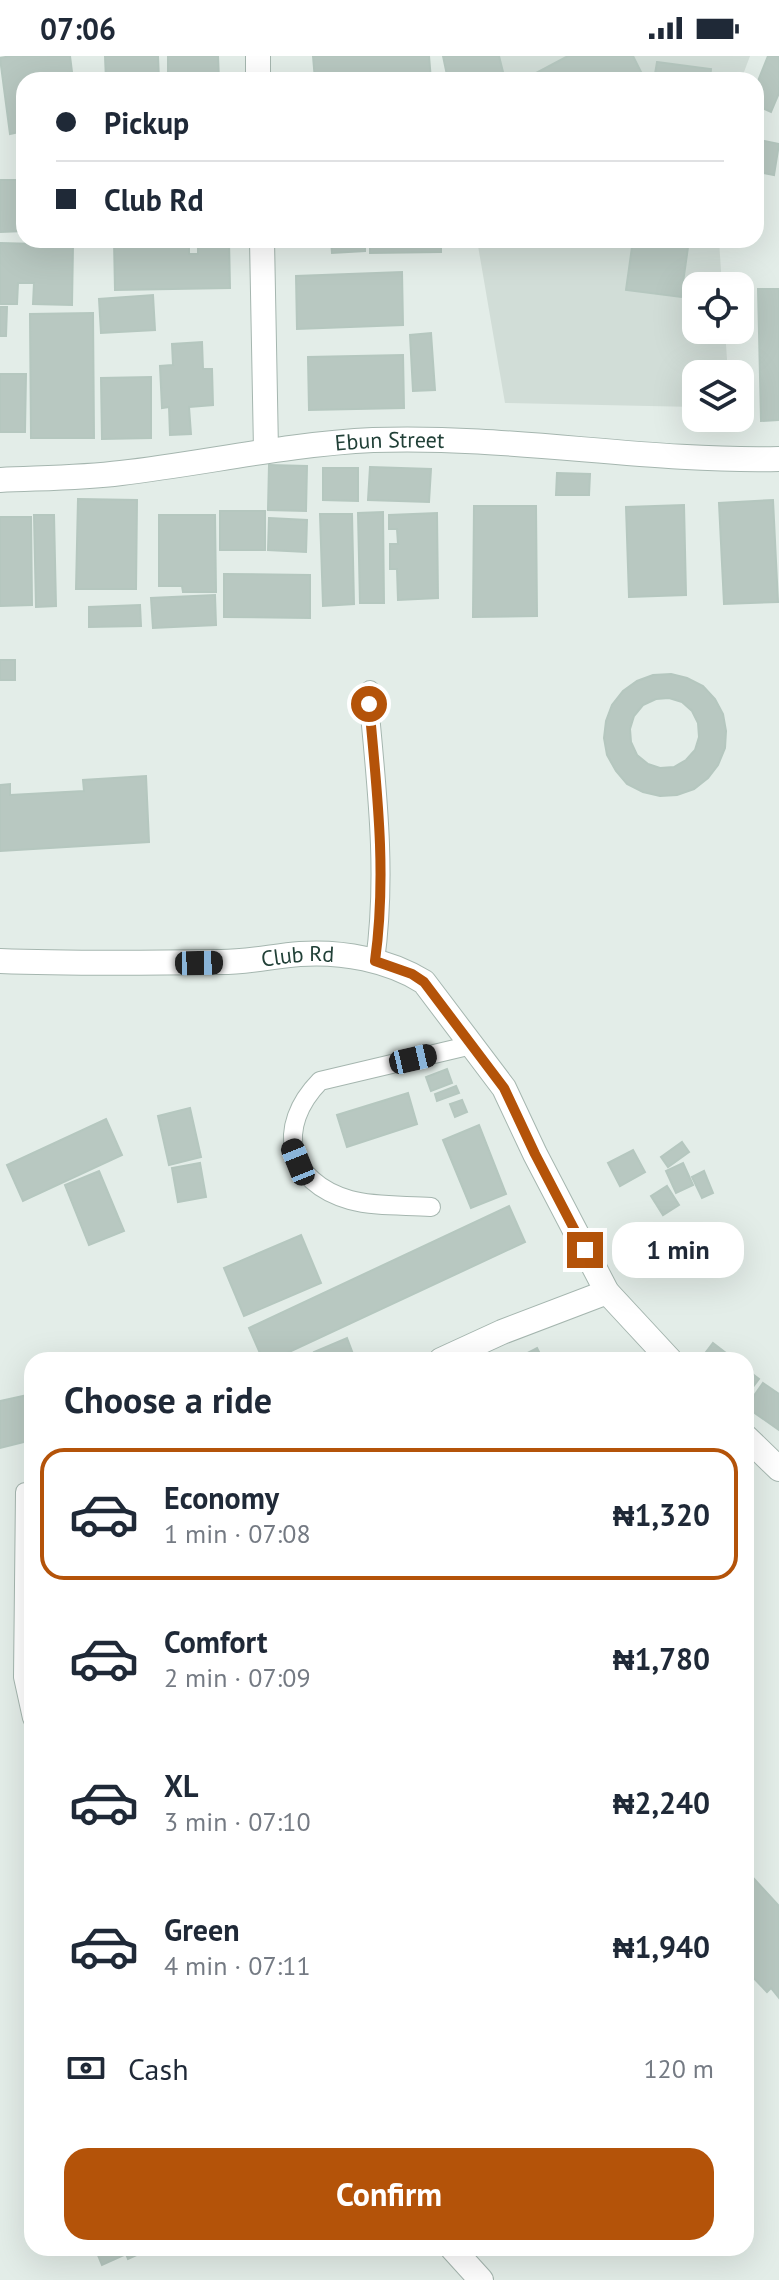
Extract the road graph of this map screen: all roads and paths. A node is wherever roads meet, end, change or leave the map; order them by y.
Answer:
1 (262, 248) edge
2 (266, 450) junction
3 (779, 459) edge
4 (0, 480) edge
5 (370, 690) dead end
6 (0, 961) edge
7 (375, 961) junction
8 (472, 1045) junction
9 (431, 1207) dead end
10 (607, 1292) junction
11 (458, 1352) edge
12 (663, 1352) edge
13 (754, 1445) edge
14 (779, 1469) edge
15 (24, 1584) edge
16 (24, 1682) edge
17 (459, 2256) edge
18 (481, 2280) edge

1 - 2 street
2 - 3 street, Ebun Street
2 - 4 street, Ebun Street
5 - 7 lane
6 - 7 street, Club Rd
7 - 8 street, Club Rd
8 - 9 lane
8 - 10 street, Club Rd
10 - 11 street
10 - 12 street, Club Rd
13 - 14 street
15 - 16 lane
17 - 18 street

